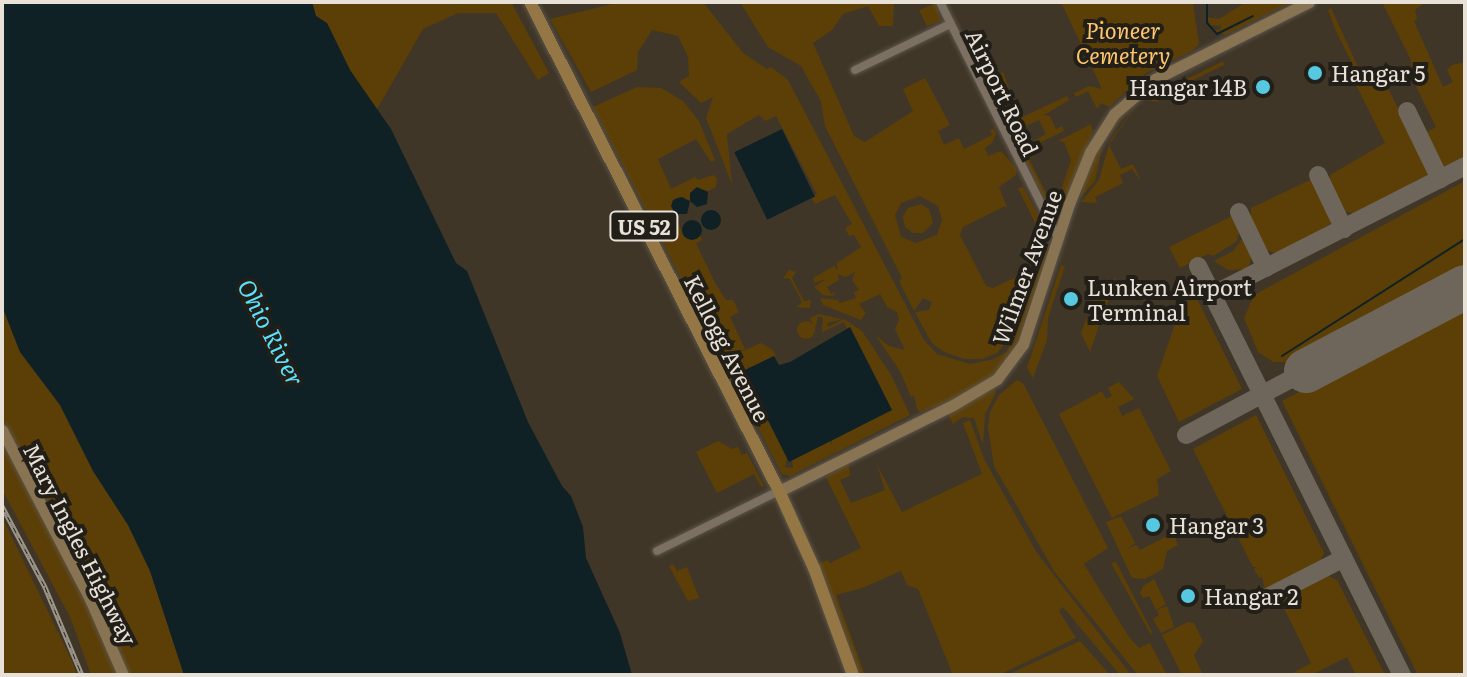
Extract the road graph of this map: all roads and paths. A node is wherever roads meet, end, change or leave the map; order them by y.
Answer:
1 (530, 2) edge
2 (940, 2) edge
3 (1309, 2) edge
4 (950, 24) junction
5 (855, 70) dead end
6 (1058, 238) junction
7 (2, 430) edge
8 (779, 491) junction
9 (657, 551) dead end
10 (123, 675) edge
11 (853, 675) edge

1 - 8 main road, Kellogg Avenue / US 52
2 - 4 street, Airport Road
3 - 6 street, Wilmer Avenue
4 - 5 street
4 - 6 street, Airport Road
6 - 8 street, Wilmer Avenue
7 - 10 street, Mary Ingles Highway
8 - 9 street, Wilmer Avenue
8 - 11 main road, Kellogg Avenue / US 52

